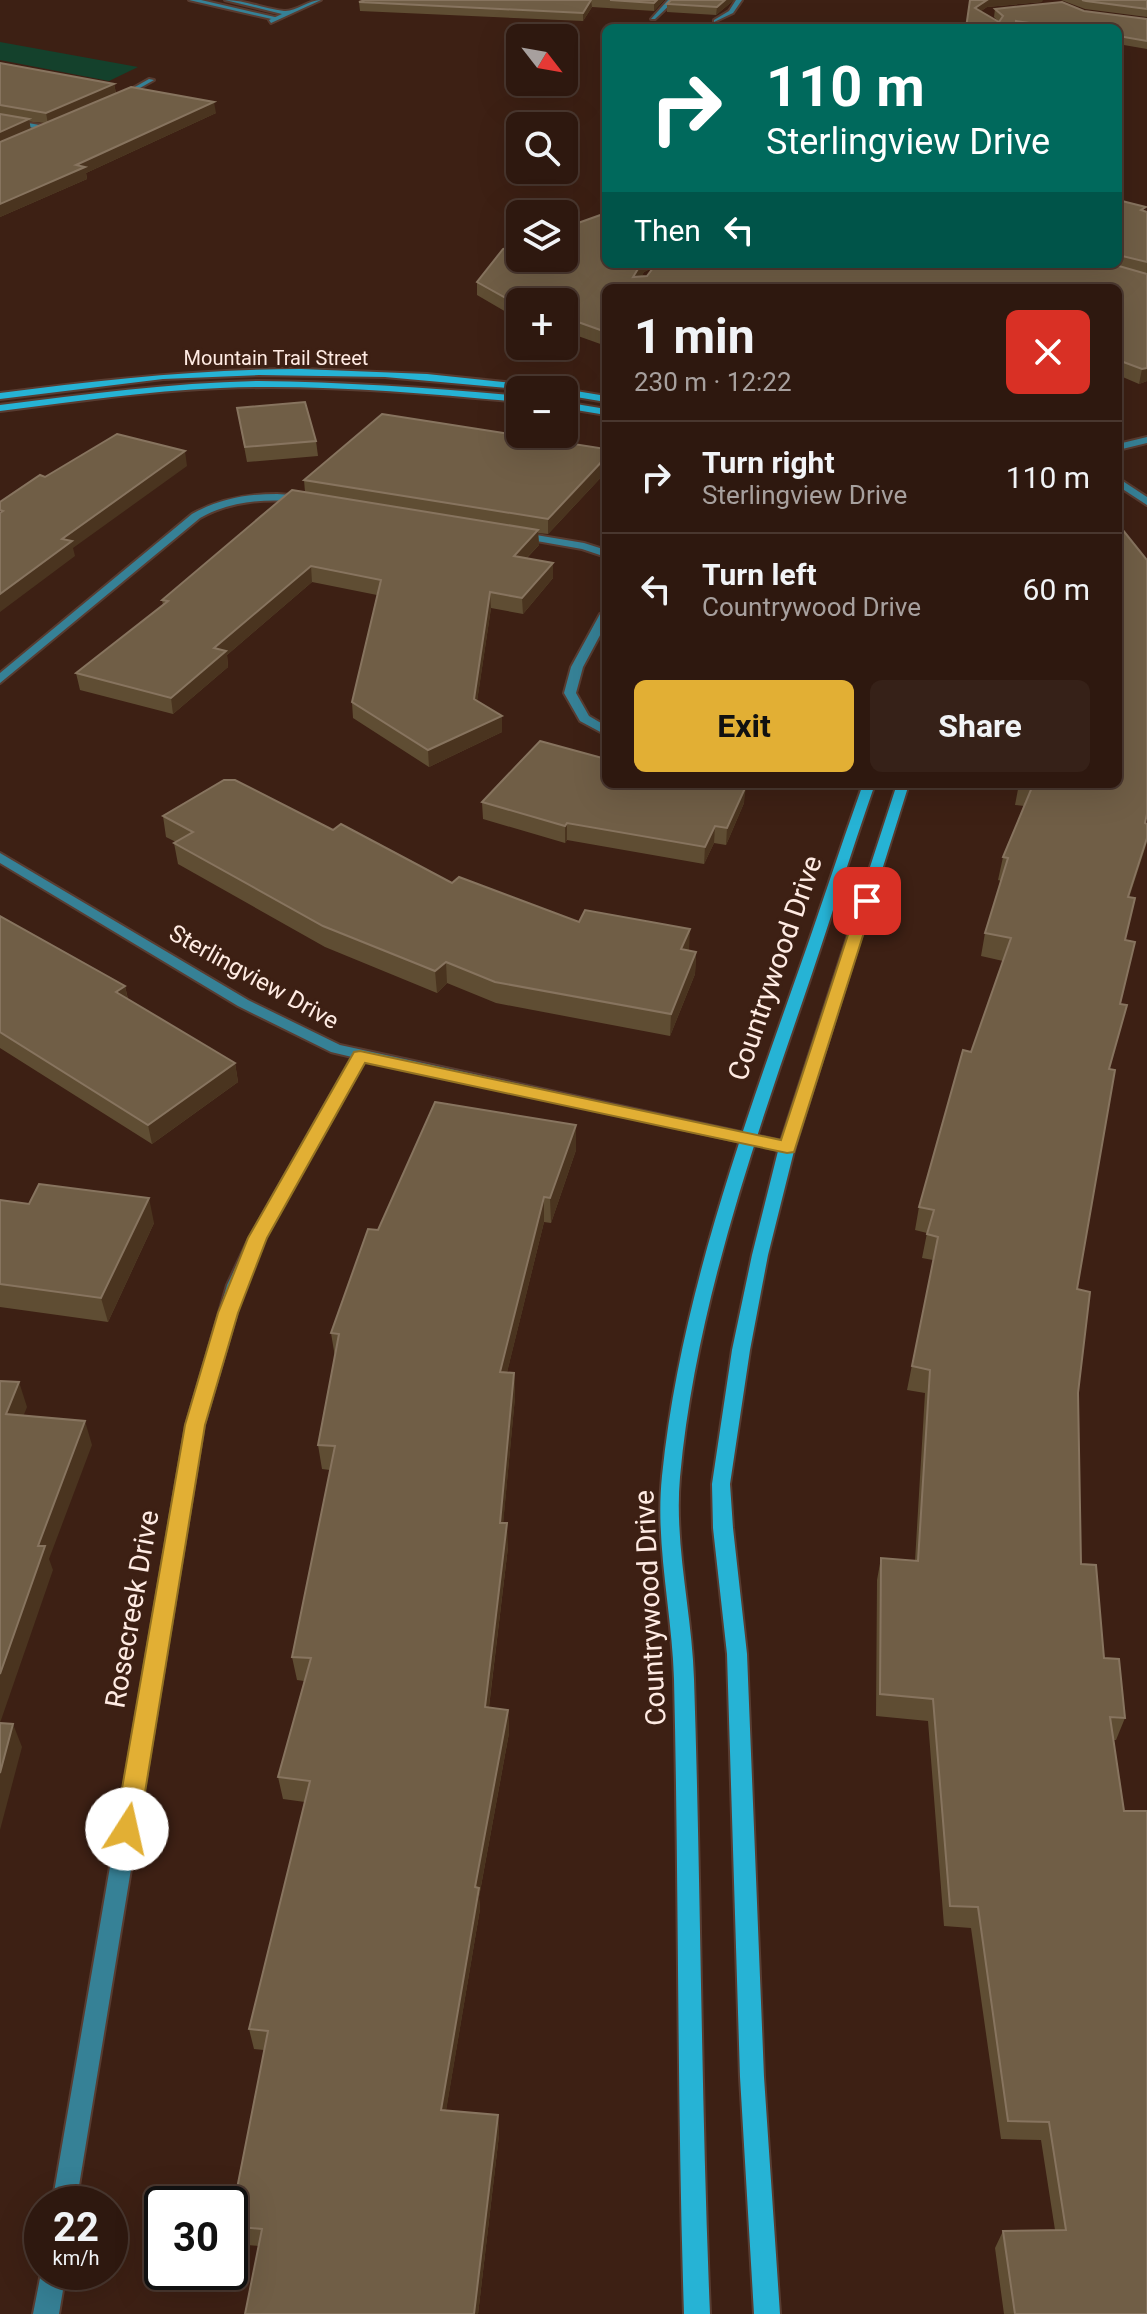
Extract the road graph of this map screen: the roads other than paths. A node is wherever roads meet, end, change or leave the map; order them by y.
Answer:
1 (192, 0) edge
2 (228, 0) edge
3 (318, 0) edge
4 (672, 0) edge
5 (739, 0) edge
6 (286, 13) junction
7 (653, 18) edge
8 (716, 21) edge
9 (151, 80) dead end
10 (119, 98) edge
11 (0, 120) edge
12 (60, 122) edge
13 (45, 128) junction
14 (34, 134) edge
15 (506, 386) edge
16 (578, 394) edge
17 (0, 396) edge
18 (506, 398) edge
19 (602, 398) edge
20 (578, 407) edge
21 (0, 408) edge
22 (602, 411) edge
23 (1147, 440) edge
24 (1122, 446) edge
25 (1122, 484) edge
26 (320, 501) edge
27 (1147, 502) edge
28 (506, 533) edge
29 (602, 553) edge
30 (602, 621) edge
31 (0, 679) edge
32 (602, 729) edge
33 (868, 788) edge
34 (902, 788) edge
35 (0, 857) edge
36 (360, 1056) junction
37 (747, 1139) junction
38 (787, 1147) junction
39 (67, 2186) edge
40 (50, 2290) edge
41 (46, 2314) edge
42 (697, 2314) edge
43 (767, 2314) edge

1 - 6 street
2 - 6 street
3 - 6 street
4 - 7 street
5 - 8 street
9 - 10 street
11 - 13 street
12 - 13 street
13 - 14 street
15 - 17 street, Mountain Trail Street
16 - 19 street
18 - 21 street, Mountain Trail Street
20 - 22 street
23 - 24 street
25 - 27 street
26 - 31 street
28 - 29 street
30 - 32 street
33 - 37 street, Countrywood Drive
34 - 38 street
35 - 36 street, Sterlingview Drive
36 - 37 street, Sterlingview Drive
36 - 39 street, Rosecreek Drive
37 - 38 street, Sterlingview Drive
37 - 42 street, Countrywood Drive
38 - 43 street
40 - 41 street

